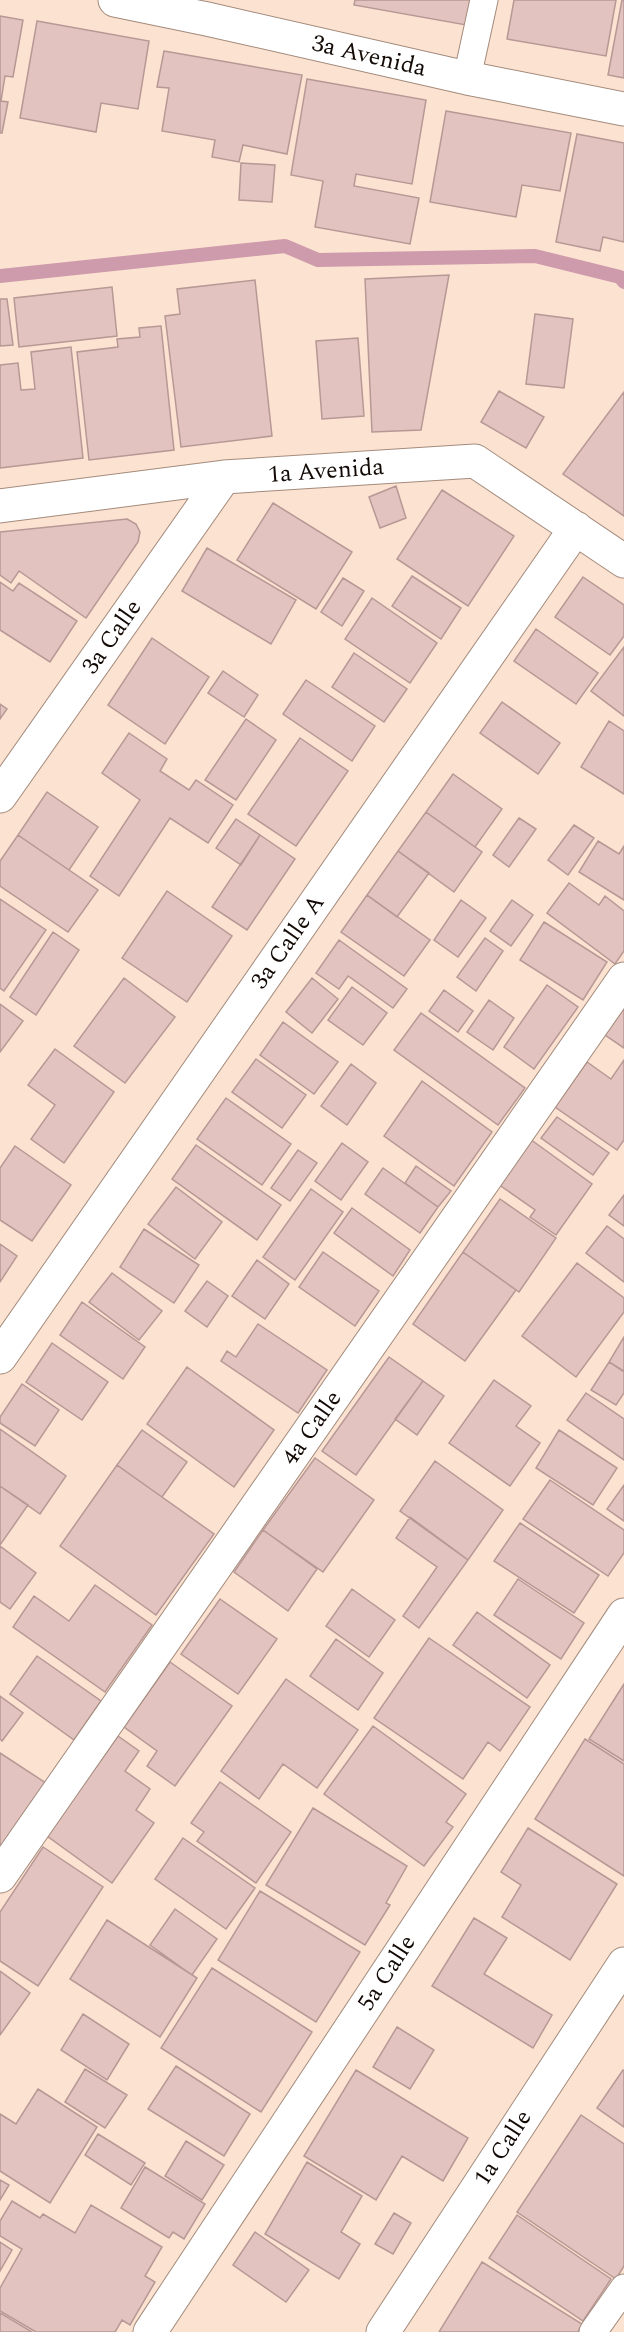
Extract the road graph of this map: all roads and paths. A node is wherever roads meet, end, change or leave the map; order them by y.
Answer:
1 (115, 0) edge
2 (484, 0) edge
3 (209, 9) edge
4 (467, 78) junction
5 (624, 109) edge
6 (224, 477) junction
7 (0, 506) edge
8 (576, 528) junction
9 (624, 561) edge
10 (0, 796) edge
11 (624, 980) edge
12 (0, 1357) edge
13 (624, 1615) edge
14 (0, 1876) edge
15 (624, 1964) edge
16 (624, 2288) edge
17 (150, 2332) edge
18 (383, 2332) edge
19 (593, 2332) edge

1 - 3 street, 3a Avenida
2 - 4 lane
3 - 4 street, 3a Avenida
4 - 5 street, 3a Avenida
6 - 7 street, 1a Avenida
6 - 8 street, 1a Avenida
6 - 10 street, 3a Calle
8 - 9 street, 1a Avenida
8 - 12 street, 3a Calle A
11 - 14 street, 4a Calle
13 - 17 street, 5a Calle
15 - 18 street, 1a Calle
16 - 19 lane

